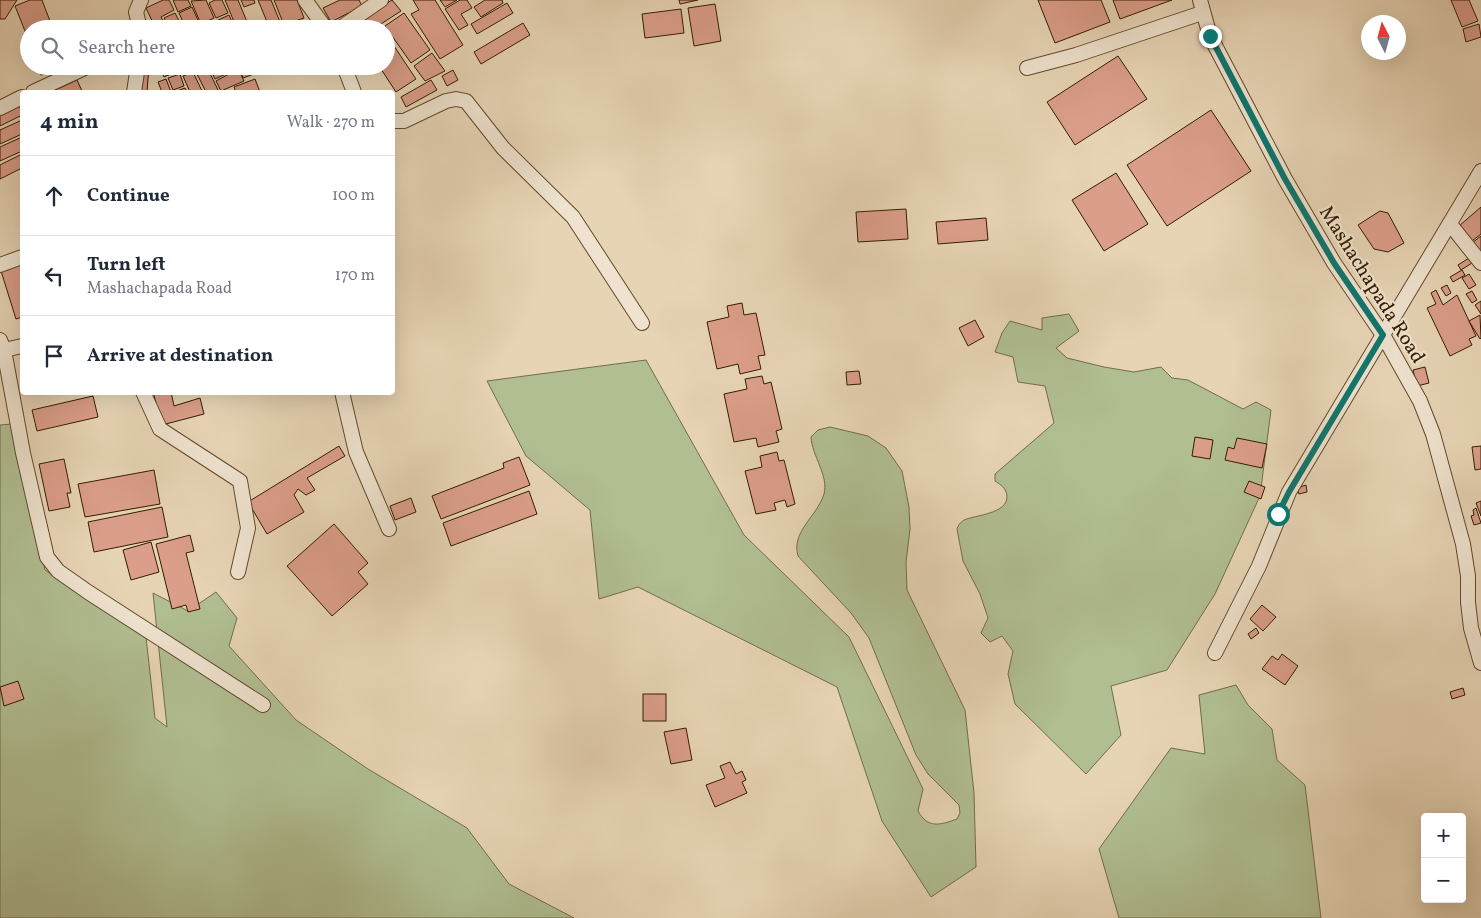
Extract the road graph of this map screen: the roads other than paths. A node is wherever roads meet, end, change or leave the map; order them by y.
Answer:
1 (141, 0) edge
2 (305, 0) edge
3 (381, 0) edge
4 (1201, 6) edge
5 (138, 20) edge
6 (319, 20) edge
7 (351, 20) edge
8 (1027, 68) dead end
9 (70, 75) edge
10 (137, 75) edge
11 (347, 75) edge
12 (37, 90) edge
13 (134, 90) edge
14 (353, 90) edge
15 (20, 98) edge
16 (0, 108) edge
17 (395, 121) edge
18 (1481, 171) edge
19 (1450, 224) junction
20 (20, 258) edge
21 (1481, 263) edge
22 (0, 264) edge
23 (642, 323) dead end
24 (1383, 335) junction
25 (2, 345) edge
26 (20, 346) edge
27 (144, 395) edge
28 (343, 395) edge
29 (389, 529) dead end
30 (238, 572) dead end
31 (1215, 653) dead end
32 (1481, 663) edge
33 (264, 705) dead end

1 - 5 street
2 - 6 street
3 - 7 street
4 - 8 street
4 - 24 street, Mashachapada Road
9 - 12 street
10 - 13 street
11 - 14 street
15 - 16 street
17 - 23 street
18 - 19 street
19 - 21 street
19 - 24 street
20 - 22 street
24 - 31 street
24 - 32 street, Mashachapada Road
25 - 26 street
25 - 33 street
27 - 30 street
28 - 29 street

